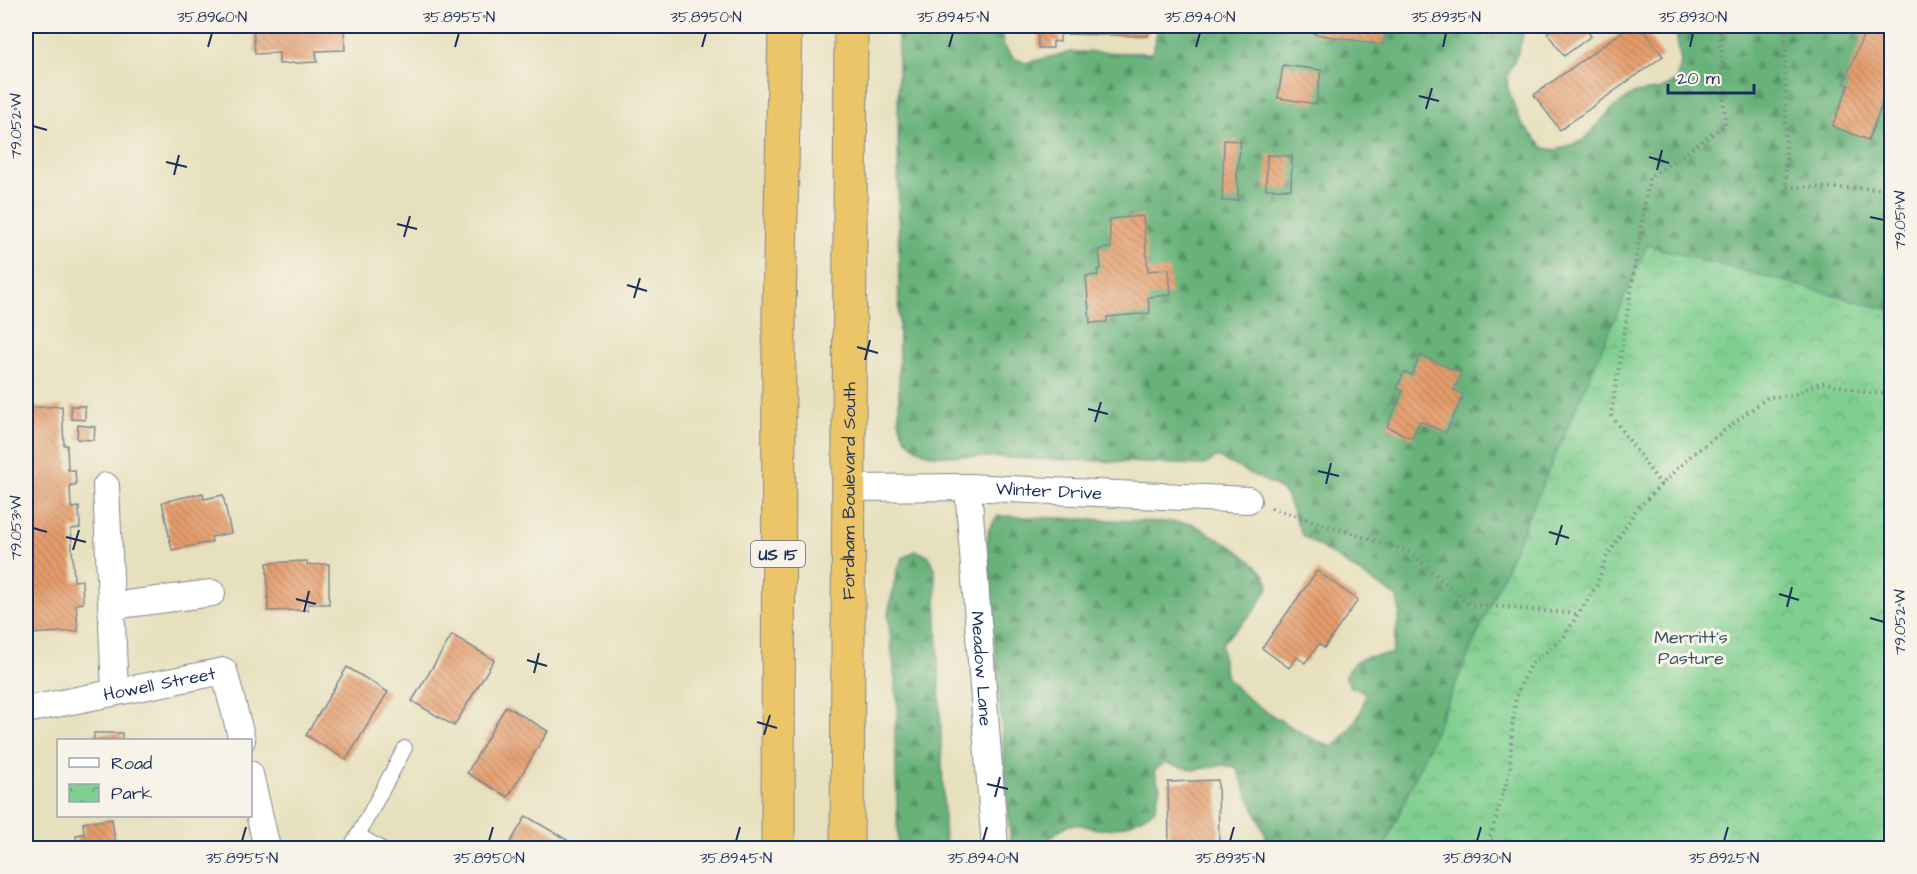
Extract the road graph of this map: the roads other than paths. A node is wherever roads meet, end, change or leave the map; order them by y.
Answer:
1 (784, 26) edge
2 (850, 26) edge
3 (106, 486) dead end
4 (968, 486) junction
5 (849, 488) junction
6 (1248, 500) road end
7 (212, 593) dead end
8 (112, 606) junction
9 (115, 692) junction
10 (26, 710) edge
11 (242, 739) edge
12 (405, 748) dead end
13 (252, 783) edge
14 (777, 798) junction
15 (358, 835) junction
16 (267, 849) edge
17 (350, 849) edge
18 (380, 849) edge
19 (771, 849) edge
20 (778, 849) edge
21 (847, 849) edge
22 (995, 849) edge

1 - 14 highway, US 15
2 - 5 highway, Fordham Boulevard South
3 - 8 street
4 - 5 street, Winter Drive
4 - 6 street, Winter Drive
4 - 22 street, Meadow Lane
5 - 21 highway, Fordham Boulevard South
7 - 8 street
8 - 9 street
9 - 10 street, Howell Street
9 - 11 street, Howell Street
12 - 15 lane
13 - 16 street
14 - 19 highway, US 15
14 - 20 highway
15 - 17 lane
15 - 18 lane

